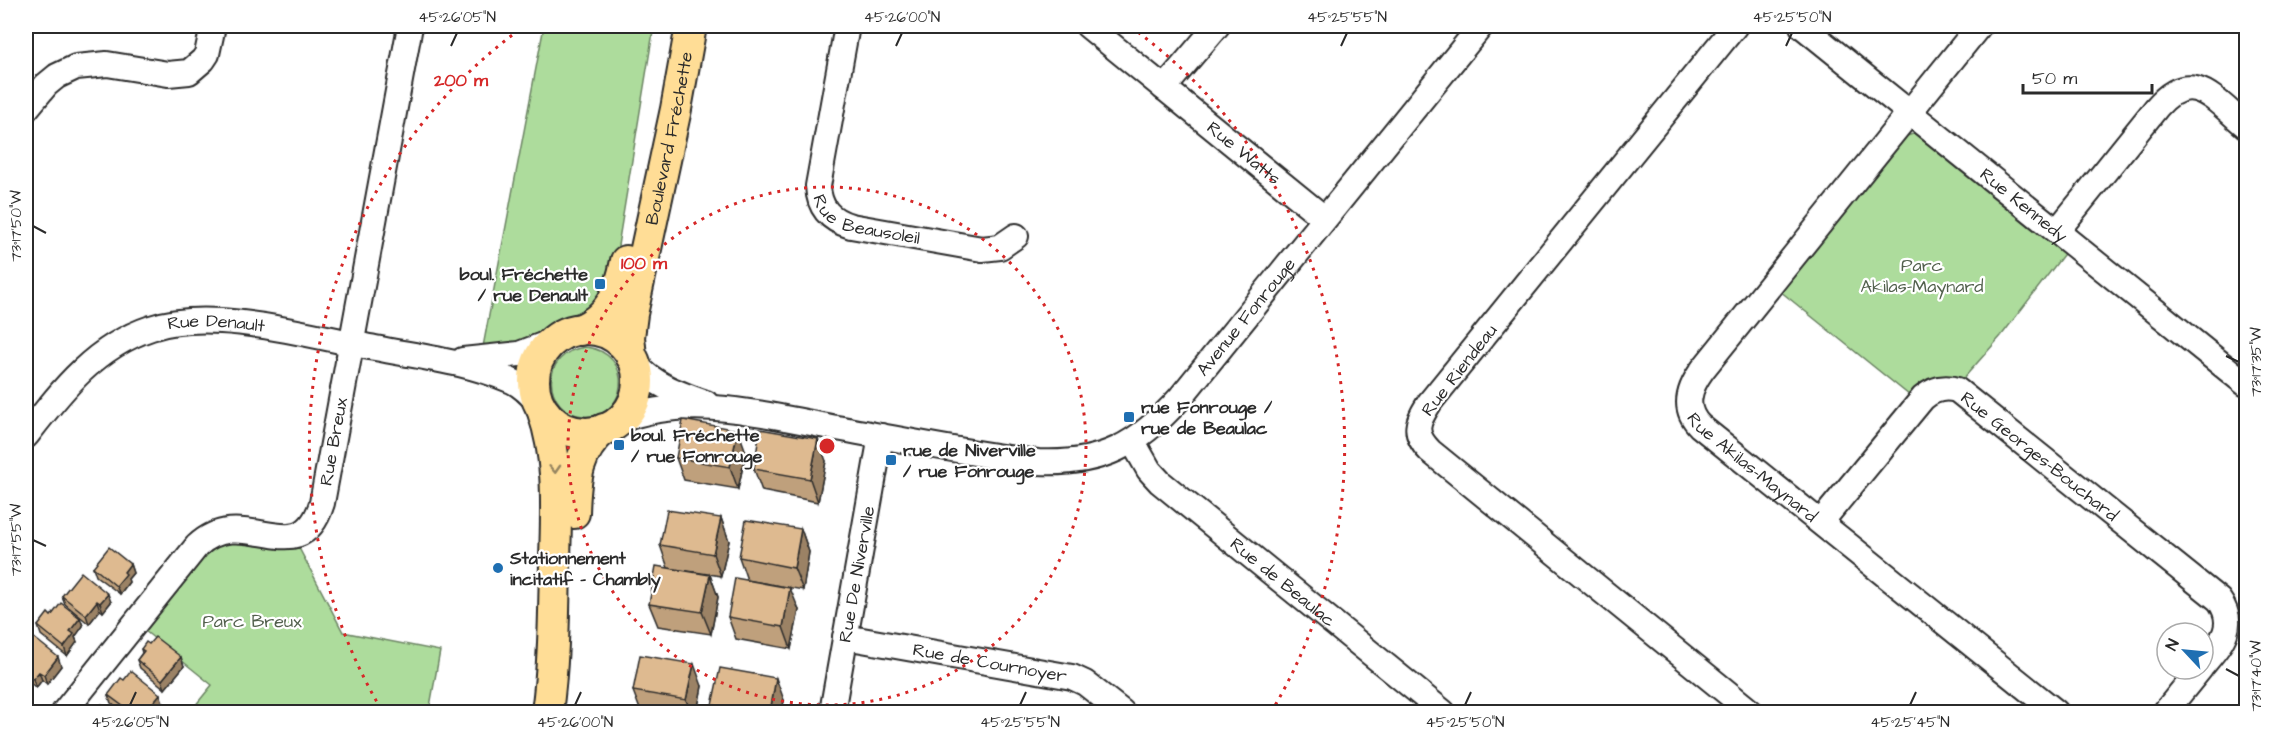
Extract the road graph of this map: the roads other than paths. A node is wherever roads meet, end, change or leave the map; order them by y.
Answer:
1 (213, 26) edge
2 (410, 26) edge
3 (671, 26) edge
4 (690, 26) edge
5 (847, 26) edge
6 (1088, 26) edge
7 (1216, 26) edge
8 (1481, 26) edge
9 (1735, 26) edge
10 (1802, 26) edge
11 (1979, 26) edge
12 (1164, 88) junction
13 (26, 109) edge
14 (1909, 111) junction
15 (2247, 126) edge
16 (1324, 218) junction
17 (2058, 230) junction
18 (1016, 236) dead end
19 (567, 335) junction
20 (352, 344) junction
21 (632, 360) junction
22 (449, 361) junction
23 (2247, 384) edge
24 (541, 408) junction
25 (719, 408) junction
26 (613, 425) junction
27 (26, 436) edge
28 (881, 436) junction
29 (1133, 442) junction
30 (1821, 522) junction
31 (845, 638) junction
32 (2215, 649) edge
33 (2190, 681) edge
34 (64, 712) edge
35 (547, 712) edge
36 (564, 712) edge
37 (832, 712) edge
38 (1122, 712) edge
39 (1443, 712) edge
40 (1751, 712) edge
41 (2056, 712) edge
42 (2165, 712) edge

1 - 13 street
2 - 20 street, Rue Breux
3 - 19 main road, Boulevard Fréchette
4 - 21 main road, Boulevard Fréchette
5 - 18 street, Rue Beausoleil
6 - 12 street, Rue Watts
7 - 12 street
8 - 16 street, Avenue Fonrouge
9 - 40 street, Rue Riendeau
10 - 14 street, Rue Kennedy
11 - 14 street, Rue Akilas-Maynard
12 - 16 street, Rue Watts
14 - 17 street, Rue Kennedy
14 - 30 street, Rue Akilas-Maynard
15 - 17 street
16 - 29 street, Avenue Fonrouge
17 - 23 street, Rue Kennedy
19 - 21 main road
19 - 22 street, Rue Denault
19 - 24 main road
20 - 22 street, Rue Denault
20 - 27 street, Rue Denault
20 - 34 street, Rue Breux
21 - 25 street
21 - 26 main road
22 - 24 street, Rue Denault
24 - 26 main road
24 -> 35 main road
25 - 26 street
25 - 28 street, Avenue Fonrouge
26 - 36 main road
28 - 29 street, Avenue Fonrouge
28 - 31 street, Rue De Niverville
29 - 39 street, Rue de Beaulac
30 - 32 street, Rue Georges-Bouchard
30 - 41 street, Rue Akilas-Maynard
31 - 37 street, Rue De Niverville
31 - 38 street, Rue de Cournoyer
33 - 42 street

